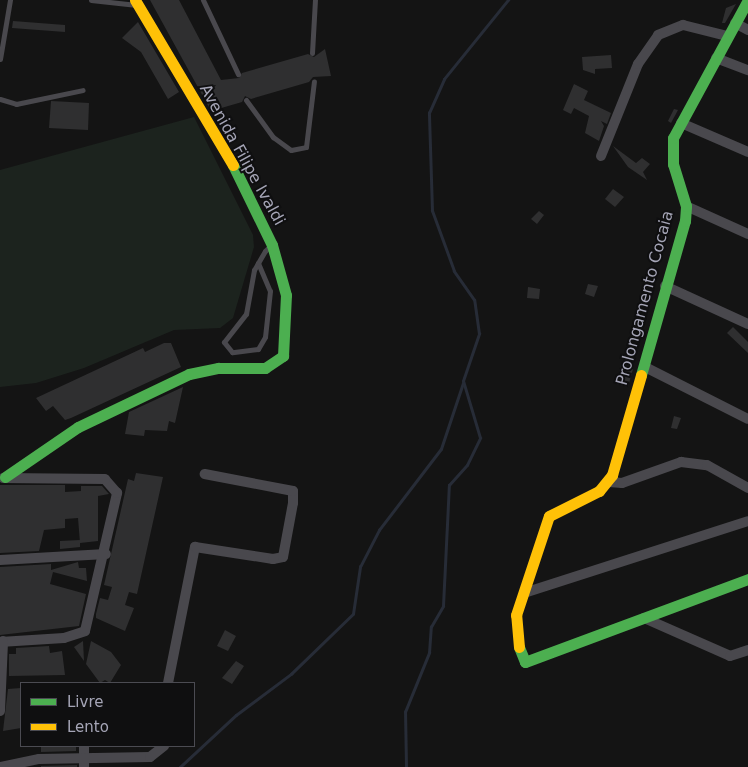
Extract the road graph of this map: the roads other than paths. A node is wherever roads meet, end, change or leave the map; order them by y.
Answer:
1 (10, 0) edge
2 (91, 0) edge
3 (203, 0) edge
4 (315, 0) edge
5 (748, 0) edge
6 (136, 3) edge
7 (735, 23) junction
8 (748, 30) edge
9 (728, 36) junction
10 (312, 53) dead end
11 (716, 58) junction
12 (0, 59) edge
13 (748, 70) edge
14 (238, 74) dead end
15 (314, 81) dead end
16 (83, 90) dead end
17 (0, 99) edge
18 (246, 100) dead end
19 (681, 123) junction
20 (748, 151) edge
21 (601, 156) dead end
22 (686, 206) junction
23 (748, 234) edge
24 (272, 245) junction
25 (258, 263) junction
26 (665, 286) junction
27 (748, 324) edge
28 (645, 367) junction
29 (748, 419) edge
30 (205, 474) dead end
31 (3, 478) edge
32 (609, 482) junction
33 (748, 488) edge
34 (748, 521) edge
35 (106, 554) junction
36 (0, 560) edge
37 (748, 579) edge
38 (524, 593) junction
39 (644, 618) junction
40 (2, 642) edge
41 (748, 650) edge
42 (168, 682) edge
43 (0, 710) edge
44 (84, 747) edge
45 (163, 747) edge
46 (84, 763) edge
47 (1, 767) edge

1 - 12 lane
2 - 6 lane
3 - 14 lane
4 - 10 lane
5 - 7 street, Prolongamento Cocaia
6 - 24 street, Avenida Filipe Ivaldi
7 - 8 street
7 - 9 street, Prolongamento Cocaia
9 - 11 street, Prolongamento Cocaia
9 - 21 street
11 - 13 street
11 - 19 street, Prolongamento Cocaia
15 - 18 lane
16 - 17 lane
19 - 20 street
19 - 22 street, Prolongamento Cocaia
22 - 23 street
22 - 26 street, Prolongamento Cocaia
24 - 25 lane
24 - 31 street, Avenida Filipe Ivaldi
25 - 25 lane
26 - 27 street
26 - 28 street, Prolongamento Cocaia
28 - 29 street
28 - 32 street, Prolongamento Cocaia
30 - 42 street
31 - 35 street
32 - 33 street
32 - 38 street
34 - 38 street
35 - 36 street
35 - 40 street
37 - 39 street
38 - 39 street
39 - 41 street
40 - 43 street
44 - 46 street
45 - 46 street
46 - 47 street

